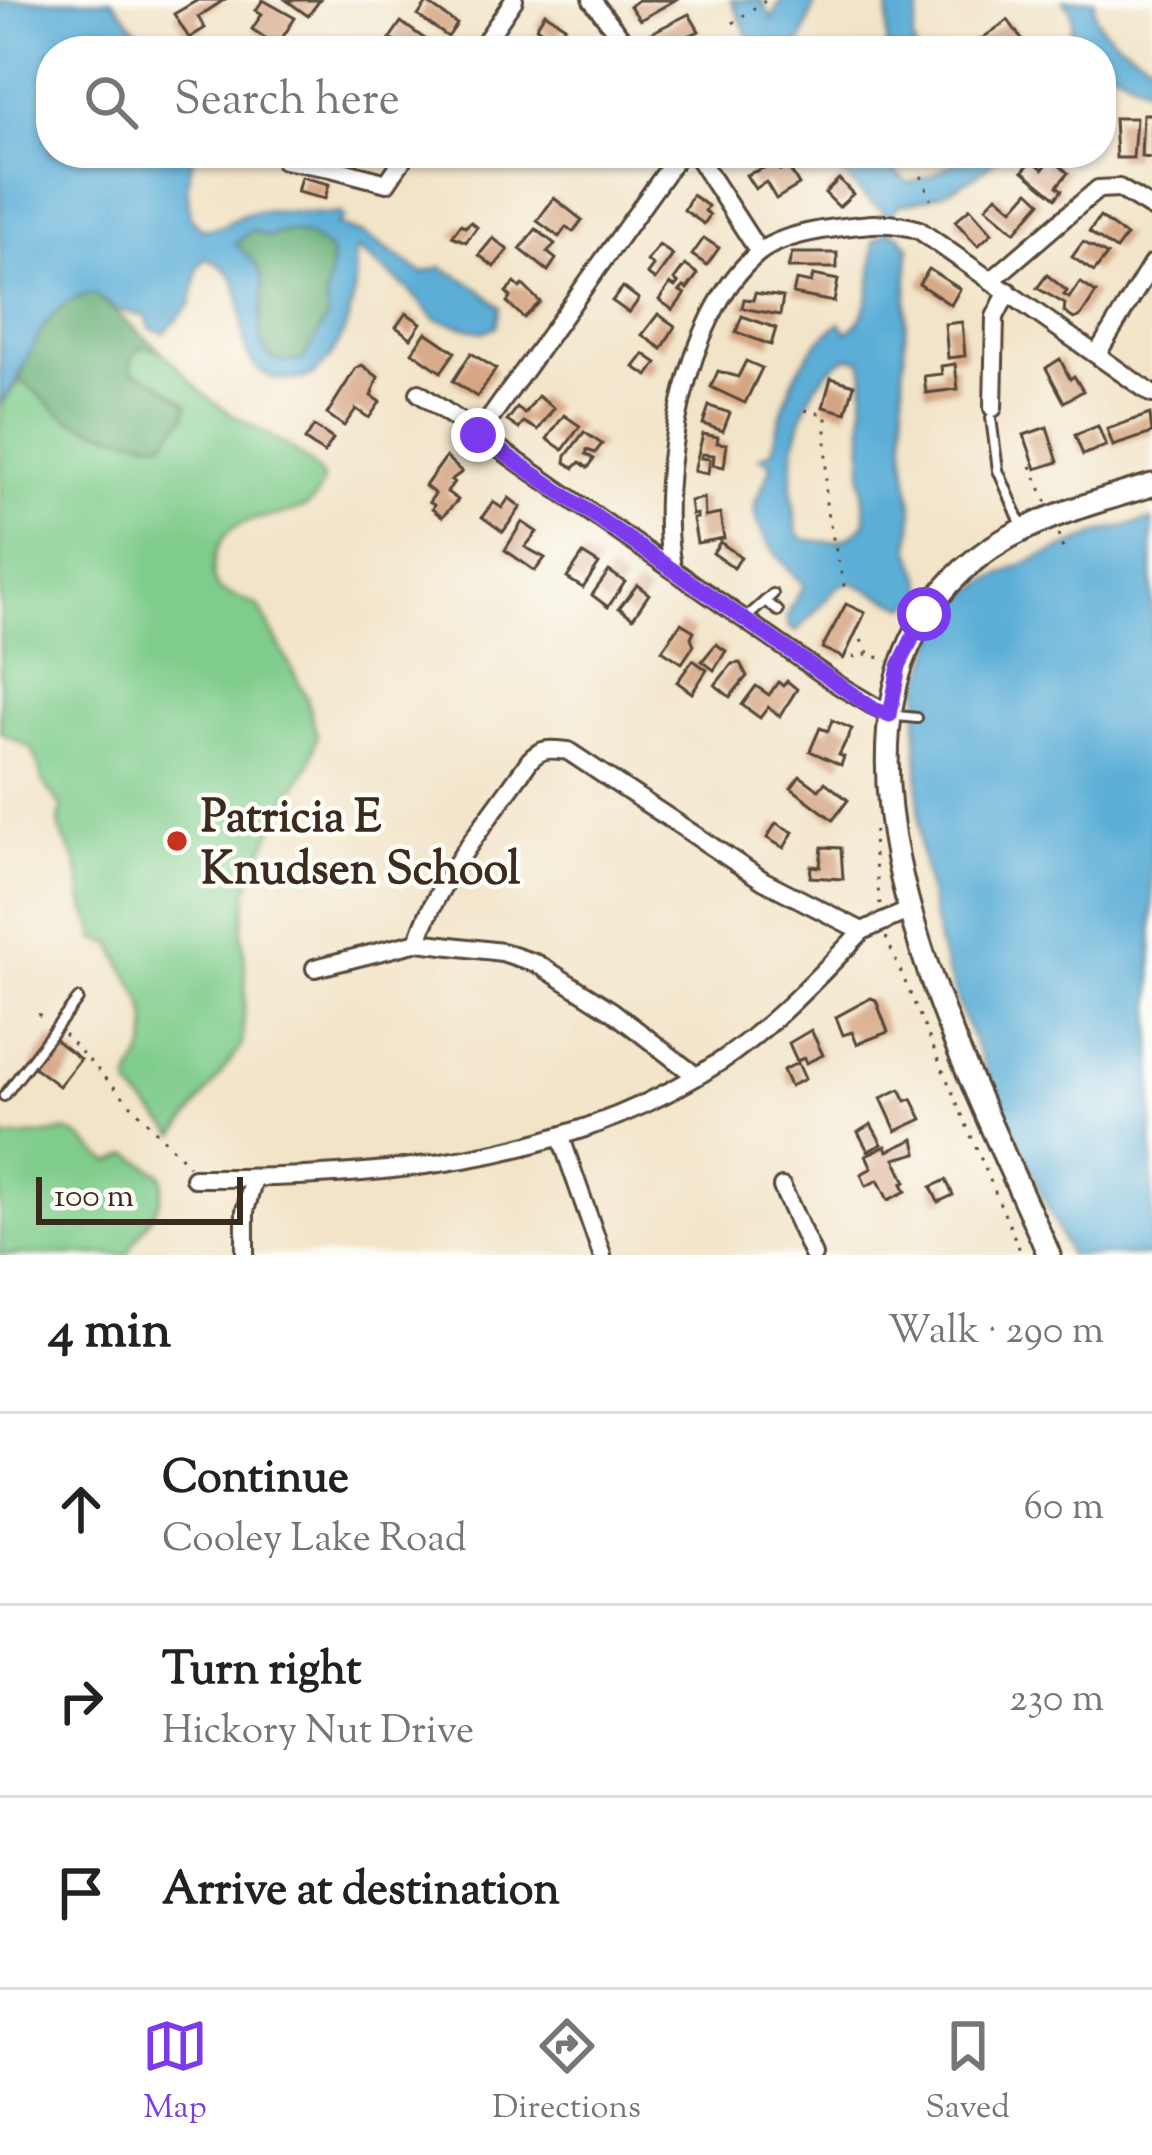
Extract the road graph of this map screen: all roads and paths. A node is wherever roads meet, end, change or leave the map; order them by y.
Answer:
1 (514, 0) edge
2 (592, 0) edge
3 (766, 0) edge
4 (734, 22) dead end
5 (489, 36) edge
6 (620, 36) edge
7 (350, 168) edge
8 (396, 168) edge
9 (669, 168) edge
10 (705, 168) edge
11 (921, 176) dead end
12 (931, 199) dead end
13 (1152, 208) edge
14 (759, 252) junction
15 (1152, 265) edge
16 (1000, 286) junction
17 (1097, 354) junction
18 (418, 393) dead end
19 (1152, 394) edge
20 (805, 410) dead end
21 (992, 413) joint
22 (478, 435) junction
23 (1152, 485) edge
24 (1023, 530) junction
25 (672, 567) junction
26 (845, 590) dead end
27 (773, 594) dead end
28 (765, 602) junction
29 (778, 611) dead end
30 (745, 620) junction
31 (869, 654) dead end
32 (841, 659) dead end
33 (890, 715) junction
34 (917, 718) dead end
35 (875, 823) dead end
36 (908, 911) junction
37 (883, 921) junction
38 (862, 931) junction
39 (418, 942) junction
40 (315, 968) dead end
41 (78, 999) dead end
42 (38, 1014) dead end
43 (56, 1027) junction
44 (696, 1076) junction
45 (4, 1096) dead end
46 (561, 1138) junction
47 (194, 1178) joint
48 (254, 1178) junction
49 (782, 1186) dead end
50 (244, 1255) edge
51 (602, 1255) edge
52 (814, 1255) edge
53 (1022, 1255) edge
54 (1049, 1255) edge

1 - 5 street
2 - 6 street
3 - 4 path
7 - 8 street
9 - 22 street
10 - 14 street
11 - 12 path
13 - 16 street
14 - 16 street
14 - 25 street
15 - 17 street
16 - 17 street
16 - 21 street
17 - 19 street
18 - 22 street
20 - 26 path
21 - 24 lane
22 - 25 street
23 - 24 main road
24 - 33 main road
25 - 30 street
27 - 28 lane
28 - 29 lane
28 - 30 lane
30 - 33 street
31 - 32 path
33 - 34 lane
33 - 36 main road
35 - 37 path
36 - 37 street
36 - 54 main road
37 - 38 street
37 - 53 path
38 - 39 street
38 - 44 street
39 - 40 street
39 - 44 street
41 - 43 lane
42 - 43 path
43 - 45 lane
43 - 47 path
44 - 46 street
46 - 48 street
46 - 51 street
47 - 48 street
48 - 50 street
49 - 52 street

